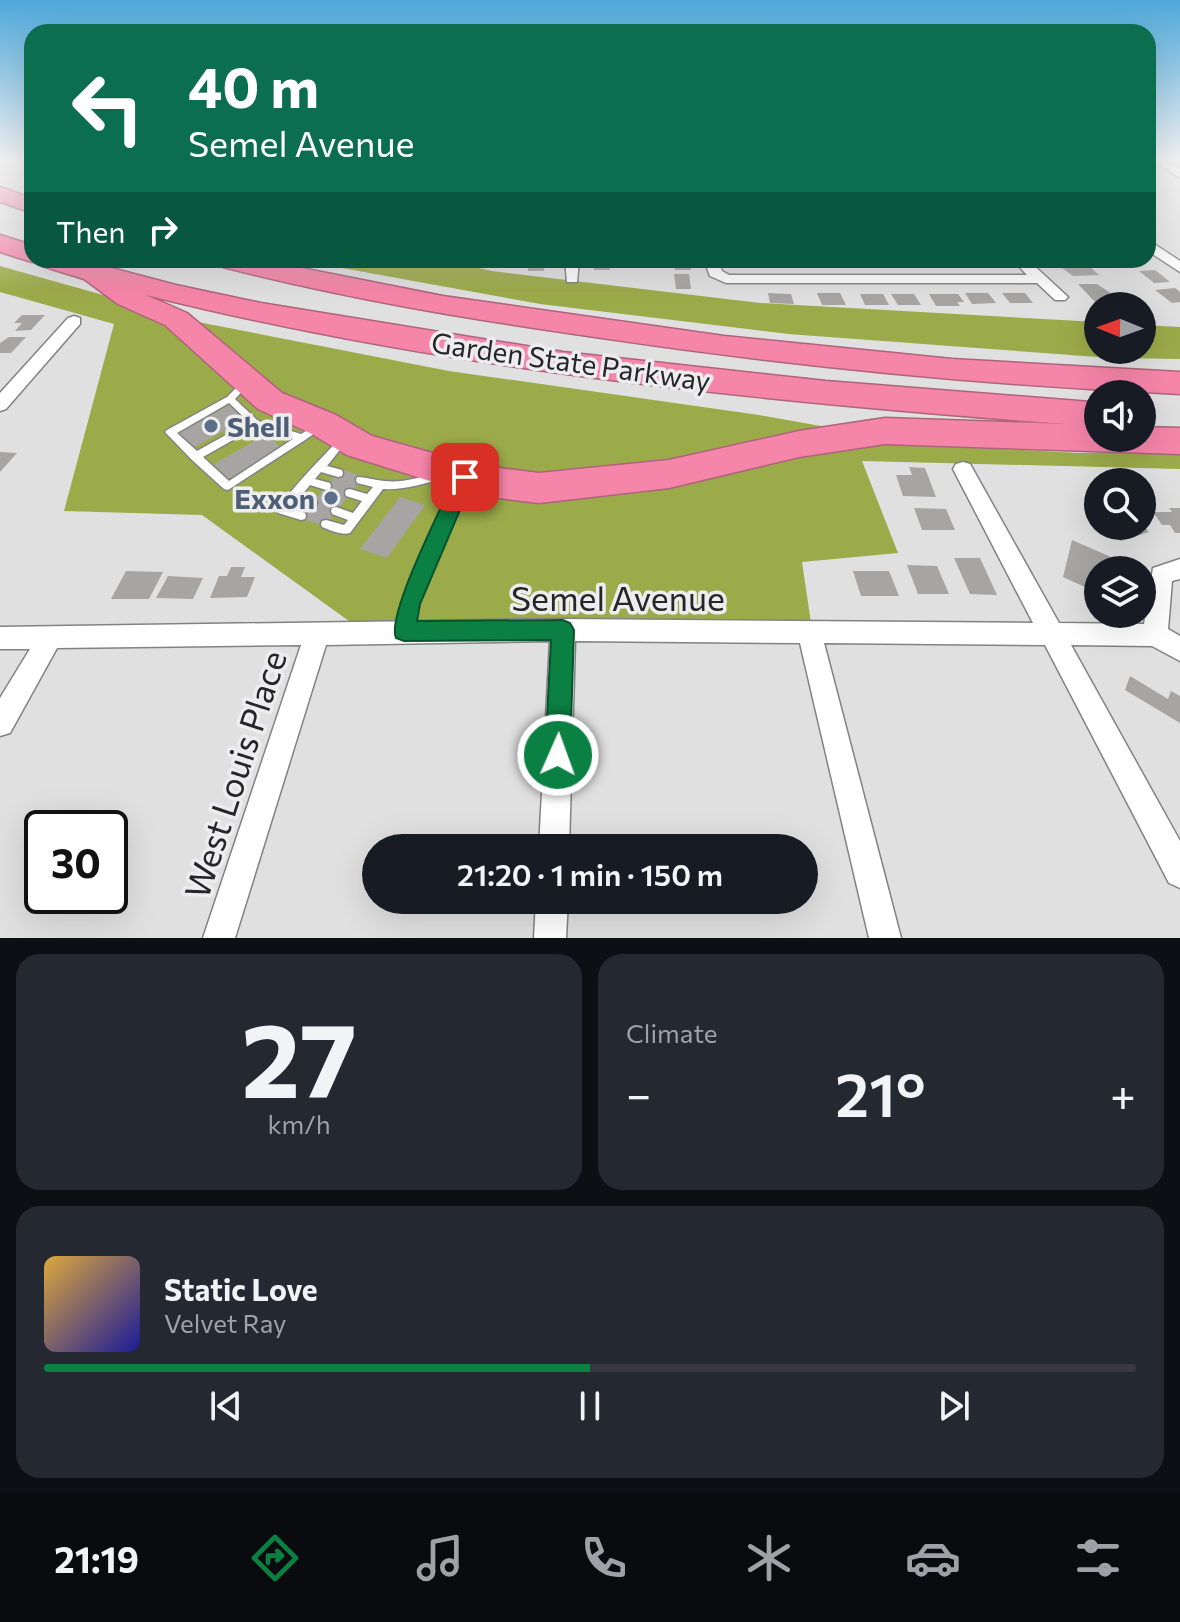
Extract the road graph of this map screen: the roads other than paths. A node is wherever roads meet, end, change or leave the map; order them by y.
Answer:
1 (0, 243) edge
2 (1156, 250) edge
3 (24, 251) edge
4 (77, 268) edge
5 (264, 268) edge
6 (572, 268) edge
7 (713, 268) edge
8 (871, 268) edge
9 (1029, 268) edge
10 (1180, 268) edge
11 (95, 274) junction
12 (572, 279) dead end
13 (877, 279) junction
14 (1041, 279) junction
15 (1060, 297) dead end
16 (74, 321) dead end
17 (1180, 383) edge
18 (238, 390) junction
19 (0, 405) edge
20 (1084, 413) edge
21 (1156, 418) edge
22 (1180, 419) edge
23 (255, 423) junction
24 (324, 433) junction
25 (1180, 441) edge
26 (195, 457) junction
27 (319, 467) junction
28 (963, 469) dead end
29 (338, 473) dead end
30 (456, 474) junction
31 (308, 480) junction
32 (361, 480) dead end
33 (326, 486) dead end
34 (379, 486) junction
35 (350, 493) dead end
36 (292, 497) junction
37 (369, 499) junction
38 (312, 503) dead end
39 (336, 511) dead end
40 (301, 516) dead end
41 (355, 518) junction
42 (326, 524) dead end
43 (1180, 569) edge
44 (563, 630) junction
45 (404, 631) junction
46 (809, 631) junction
47 (318, 632) junction
48 (1053, 635) junction
49 (1155, 635) junction
50 (0, 638) edge
51 (50, 638) junction
52 (1180, 649) edge
53 (0, 723) edge
54 (555, 834) edge
55 (1180, 872) edge
56 (551, 914) edge
57 (219, 938) edge
58 (550, 938) edge
59 (885, 938) edge

1 - 3 highway
2 - 10 street
4 - 11 highway, Garden State Parkway
5 - 17 highway, Garden State Parkway
6 - 12 street
7 - 13 street
8 - 13 street
9 - 14 street
11 - 18 highway
11 - 20 highway, Garden State Parkway
13 - 14 street
14 - 15 street
16 - 19 street
18 - 23 lane
18 - 24 highway
18 - 26 lane
21 - 22 highway
23 - 24 lane
23 - 26 lane
24 - 26 lane
24 - 27 lane
24 - 30 highway
25 - 30 highway
27 - 29 lane
27 - 31 lane
28 - 48 street
30 - 34 lane
30 - 45 lane
31 - 33 lane
31 - 36 lane
32 - 34 lane
34 - 37 lane
35 - 37 lane
36 - 38 lane
36 - 40 lane
37 - 41 lane
39 - 41 lane
41 - 42 lane
43 - 49 street
44 - 45 street, Semel Avenue
44 - 46 street, Semel Avenue
44 - 54 street
45 - 47 street, Semel Avenue
46 - 48 street, Semel Avenue
46 - 59 street
47 - 51 street, Semel Avenue
47 - 57 street, West Louis Place
48 - 49 street, Semel Avenue
48 - 55 street
49 - 52 street
50 - 51 street, Semel Avenue
51 - 53 street
56 - 58 street

